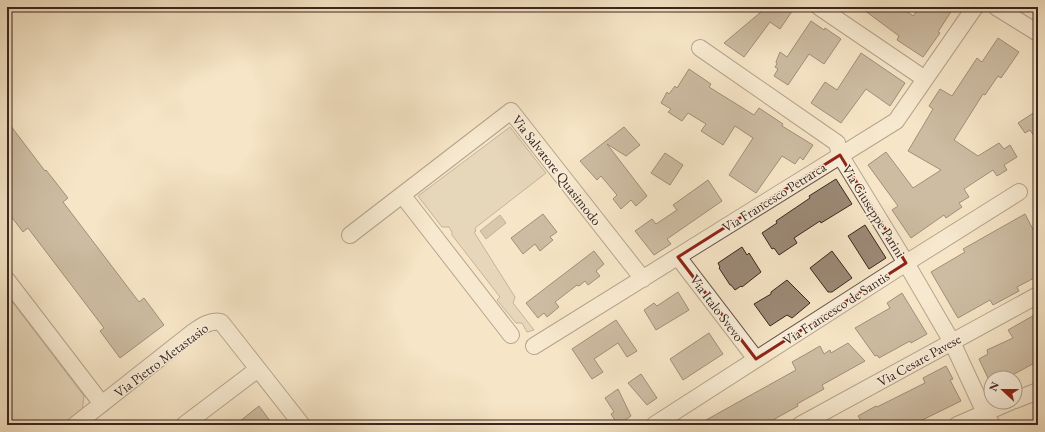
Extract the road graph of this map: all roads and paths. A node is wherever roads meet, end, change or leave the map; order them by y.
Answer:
1 (819, 7) edge
2 (975, 7) edge
3 (996, 7) edge
4 (1038, 33) edge
5 (700, 48) dead end
6 (925, 79) junction
7 (840, 155) junction
8 (1019, 192) dead end
9 (403, 196) junction
10 (350, 235) dead end
11 (678, 257) junction
12 (906, 263) junction
13 (643, 279) junction
14 (7, 280) edge
15 (1038, 295) edge
16 (512, 335) dead end
17 (952, 342) junction
18 (534, 346) dead end
19 (756, 359) junction
20 (258, 369) junction
21 (1038, 391) edge
22 (1023, 397) edge
23 (102, 404) junction
24 (1000, 410) edge
25 (988, 419) edge
26 (75, 425) edge
27 (184, 425) edge
28 (302, 425) edge
29 (654, 425) edge
30 (800, 425) edge
31 (957, 425) edge

1 - 6 street
2 - 6 street, Via Francesco Petrarca
3 - 4 street
5 - 7 street, Via Giuseppe Parini
6 - 7 street, Via Francesco Petrarca
7 - 11 street, Via Francesco Petrarca
7 - 12 street, Via Giuseppe Parini
8 - 12 street, Via Francesco de Santis
9 - 10 street, Via Salvatore Quasimodo
9 - 13 street, Via Salvatore Quasimodo
9 - 16 street
11 - 13 street, Via Francesco Petrarca
11 - 19 street, Via Italo Svevo
12 - 17 street, Via Giuseppe Parini
12 - 19 street, Via Francesco de Santis
13 - 18 street, Via Francesco Petrarca
14 - 23 street
15 - 17 street, Via Cesare Pavese
17 - 25 street, Via Giuseppe Parini
17 - 30 street, Via Cesare Pavese
19 - 29 street, Via Francesco de Santis
20 - 23 street, Via Pietro Metastasio
20 - 27 street
20 - 28 street, Via Pietro Metastasio
21 - 22 street
23 - 26 street, Via Pietro Metastasio
24 - 25 street
25 - 31 street

